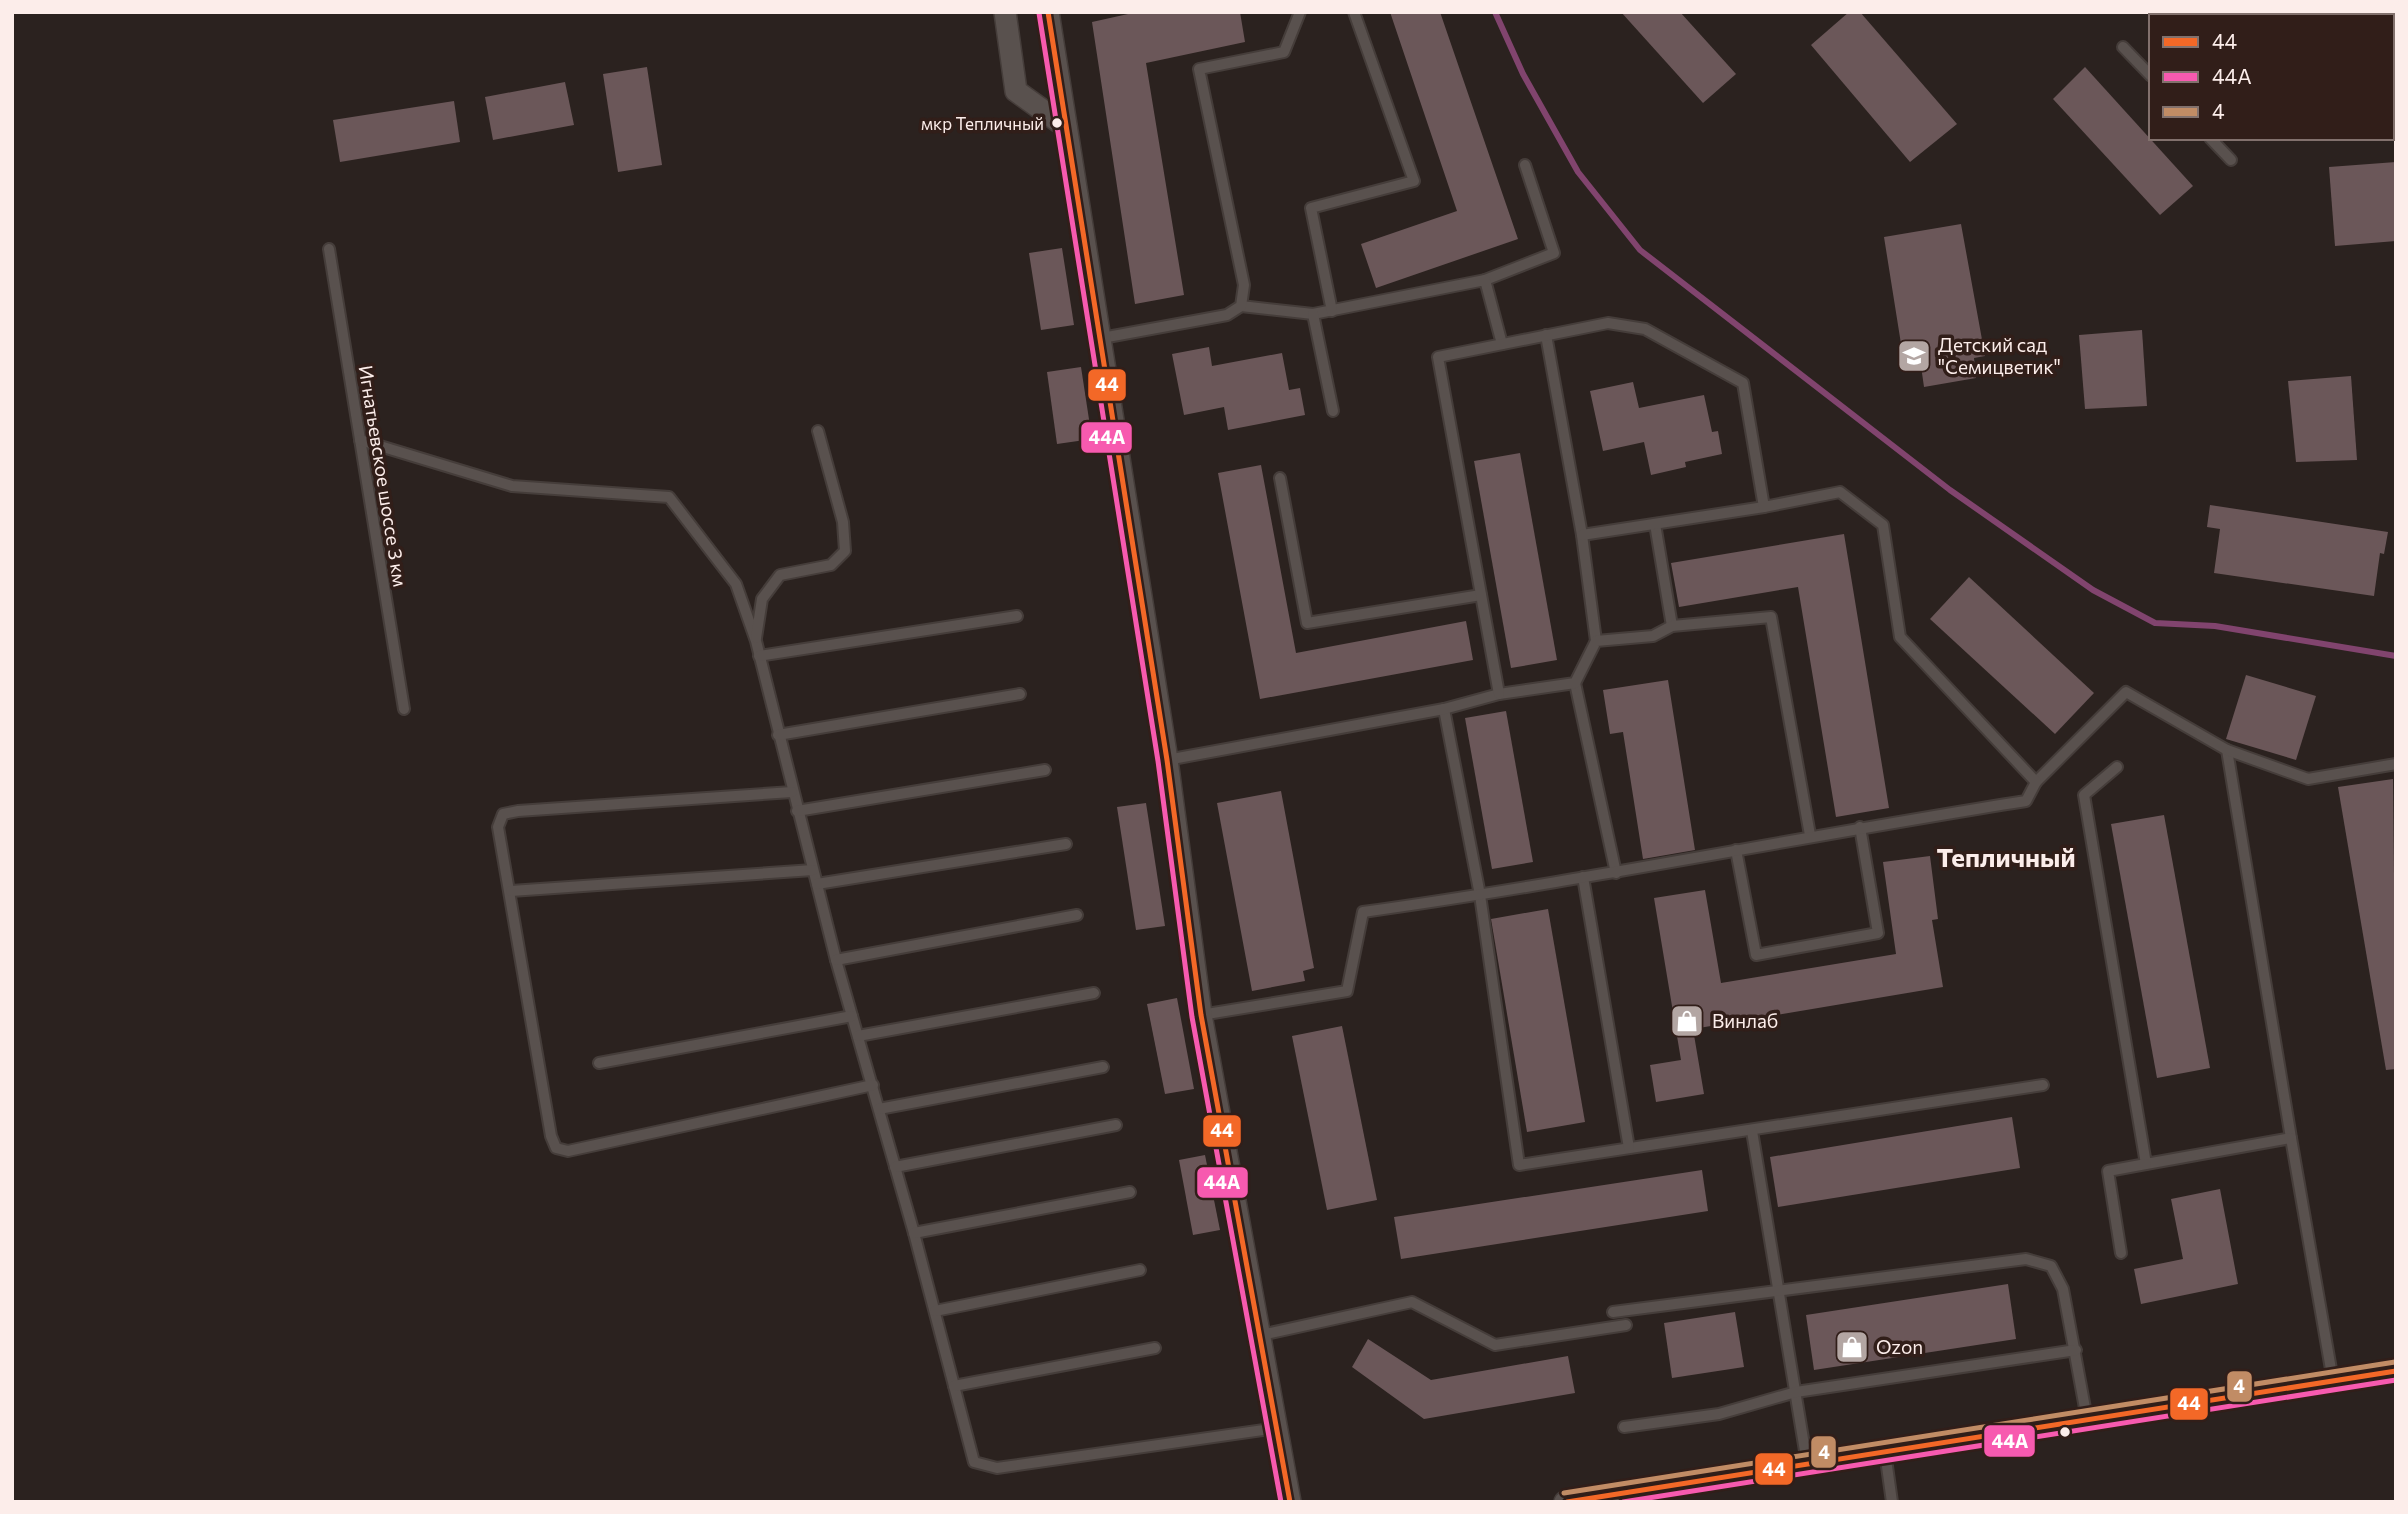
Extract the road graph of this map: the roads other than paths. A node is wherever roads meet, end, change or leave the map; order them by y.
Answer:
1 (1005, 12) edge
2 (1300, 12) edge
3 (1354, 12) edge
4 (1054, 14) edge
5 (2123, 47) dead end
6 (2149, 74) edge
7 (1066, 127) junction
8 (2212, 140) edge
9 (2231, 160) dead end
10 (1525, 165) dead end
11 (329, 249) dead end
12 (1486, 280) junction
13 (1241, 306) junction
14 (1332, 311) junction
15 (1313, 314) junction
16 (1546, 335) junction
17 (1102, 338) junction
18 (1502, 344) junction
19 (1332, 411) dead end
20 (818, 431) dead end
21 (360, 440) junction
22 (1280, 478) dead end
23 (1765, 507) junction
24 (1656, 524) junction
25 (1582, 535) junction
26 (1481, 595) junction
27 (1017, 616) dead end
28 (1672, 626) junction
29 (756, 641) junction
30 (1596, 641) junction
31 (760, 656) junction
32 (1575, 683) junction
33 (1020, 694) dead end
34 (1499, 694) junction
35 (404, 709) dead end
36 (1444, 709) junction
37 (778, 735) junction
38 (2227, 750) junction
39 (1167, 761) junction
40 (2396, 764) edge
41 (2117, 767) dead end
42 (1045, 770) dead end
43 (2036, 782) junction
44 (792, 792) junction
45 (797, 811) junction
46 (1860, 827) junction
47 (1811, 835) junction
48 (1066, 844) dead end
49 (1736, 850) junction
50 (813, 870) junction
51 (1616, 873) junction
52 (1583, 877) junction
53 (817, 884) junction
54 (510, 891) junction
55 (1480, 895) junction
56 (1077, 915) dead end
57 (836, 960) junction
58 (1094, 993) dead end
59 (1201, 1015) junction
60 (852, 1016) junction
61 (858, 1036) junction
62 (598, 1063) dead end
63 (1103, 1067) dead end
64 (873, 1085) junction
65 (2043, 1085) dead end
66 (880, 1109) junction
67 (1116, 1125) dead end
68 (1752, 1131) junction
69 (2291, 1138) junction
70 (1629, 1148) junction
71 (2146, 1164) junction
72 (895, 1167) junction
73 (1130, 1192) dead end
74 (914, 1234) junction
75 (2121, 1253) dead end
76 (1140, 1270) dead end
77 (1778, 1288) junction
78 (934, 1311) junction
79 (1613, 1312) dead end
80 (1626, 1325) dead end
81 (1261, 1335) junction
82 (1155, 1348) dead end
83 (2076, 1349) junction
84 (2396, 1371) edge
85 (2333, 1381) junction
86 (954, 1385) junction
87 (1796, 1392) junction
88 (2087, 1419) junction
89 (1624, 1427) dead end
90 (1277, 1428) junction
91 (1885, 1452) junction
92 (1807, 1464) junction
93 (1290, 1502) edge
94 (1565, 1502) edge
95 (1892, 1502) edge

1 - 7 street
2 - 13 lane
3 - 14 lane
4 - 7 street
5 - 6 lane
7 - 17 street
8 - 9 lane
10 - 12 lane
11 - 21 lane, Игнатьевское шоссе 3 км
12 - 14 lane
12 - 18 lane
13 - 15 lane
13 - 17 lane
14 - 15 lane
15 - 19 lane
16 - 18 lane
16 - 23 lane
16 - 25 lane
17 - 39 street
18 - 26 lane
20 - 29 lane
21 - 29 lane
21 - 35 lane, Игнатьевское шоссе 3 км
22 - 26 lane
23 - 24 lane
23 - 43 lane
24 - 25 lane
24 - 28 lane
25 - 30 lane
26 - 34 lane
27 - 31 lane
28 - 30 lane
28 - 47 lane
29 - 31 lane
30 - 32 lane
31 - 37 lane
32 - 34 lane
32 - 51 lane
33 - 37 lane
34 - 36 lane
36 - 39 lane
36 - 55 lane
37 - 44 lane
38 - 40 lane
38 - 43 lane
38 - 69 lane
39 - 59 street
41 - 71 lane
42 - 45 lane
43 - 46 lane
44 - 45 lane
44 - 54 lane
45 - 50 lane
46 - 47 lane
46 - 49 lane
47 - 49 lane
48 - 53 lane
49 - 51 lane
50 - 53 lane
50 - 54 lane
51 - 52 lane
52 - 55 lane
52 - 70 lane
53 - 57 lane
54 - 64 lane
55 - 59 lane
55 - 70 lane
56 - 57 lane
57 - 60 lane
58 - 61 lane
59 - 81 street
60 - 61 lane
60 - 62 lane
61 - 64 lane
63 - 66 lane
64 - 66 lane
65 - 68 lane
66 - 72 lane
67 - 72 lane
68 - 70 lane
68 - 77 lane
69 - 71 lane
69 - 85 lane
71 - 75 lane
72 - 74 lane
73 - 74 lane
74 - 78 lane
76 - 78 lane
77 - 79 lane
77 - 83 lane
77 - 87 lane
78 - 86 lane
80 - 81 lane
81 - 90 street
82 - 86 lane
83 - 87 lane
83 - 88 lane
84 - 85 street
85 - 88 street
86 - 90 lane
87 - 89 lane
87 - 92 lane
88 - 91 street
90 - 93 street
91 - 92 street
91 - 95 lane
92 - 94 street

